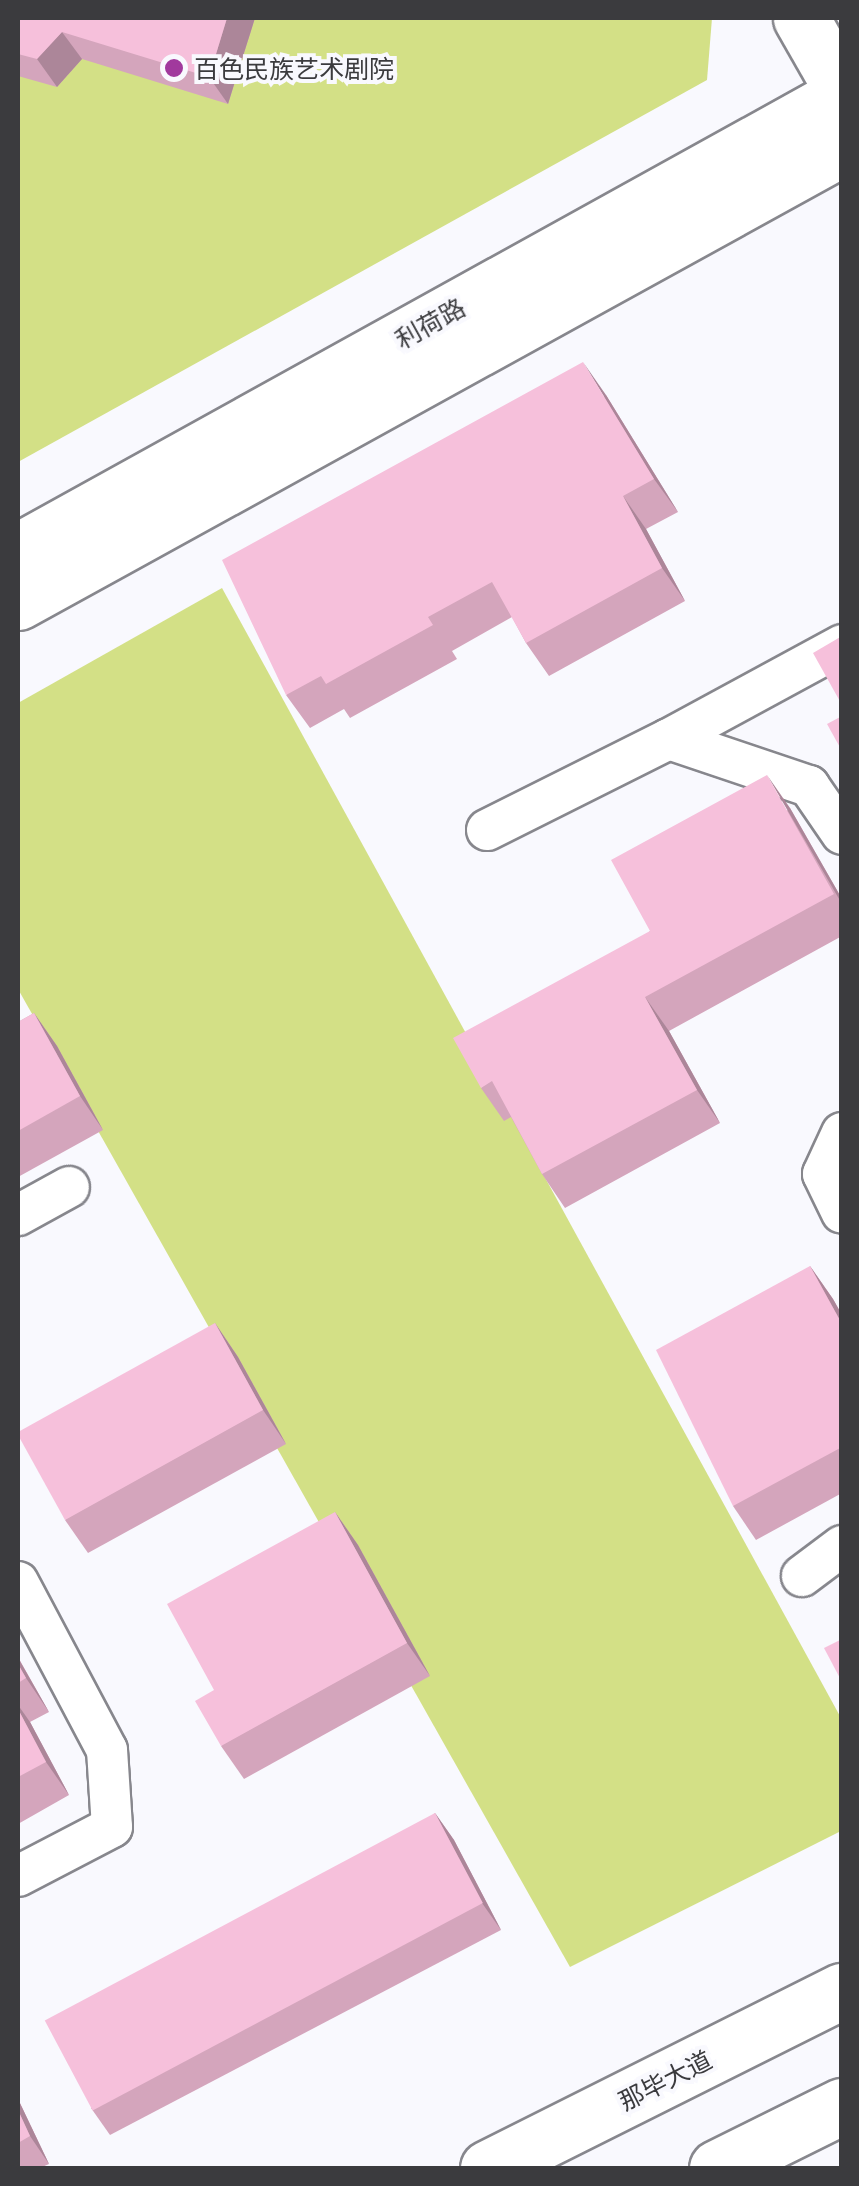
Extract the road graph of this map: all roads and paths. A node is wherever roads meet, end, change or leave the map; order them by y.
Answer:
1 (801, 18) edge
2 (842, 92) edge
3 (842, 148) edge
4 (18, 551) edge
5 (18, 602) edge
6 (842, 645) edge
7 (669, 739) junction
8 (487, 830) dead end
9 (842, 834) edge
10 (842, 1133) edge
11 (69, 1188) dead end
12 (842, 1213) edge
13 (18, 1216) edge
14 (842, 1546) edge
15 (802, 1576) dead end
16 (18, 1582) edge
17 (18, 1876) edge
18 (842, 1992) edge
19 (842, 2106) edge
20 (488, 2168) edge
21 (717, 2168) edge

1 - 2 main road
2 - 4 main road, 利荷路
3 - 5 main road, 利荷路
6 - 7 street
7 - 8 street
7 - 9 street
10 - 12 street
11 - 13 street
14 - 15 street
16 - 17 street
18 - 20 main road, 那毕大道
19 - 21 main road

